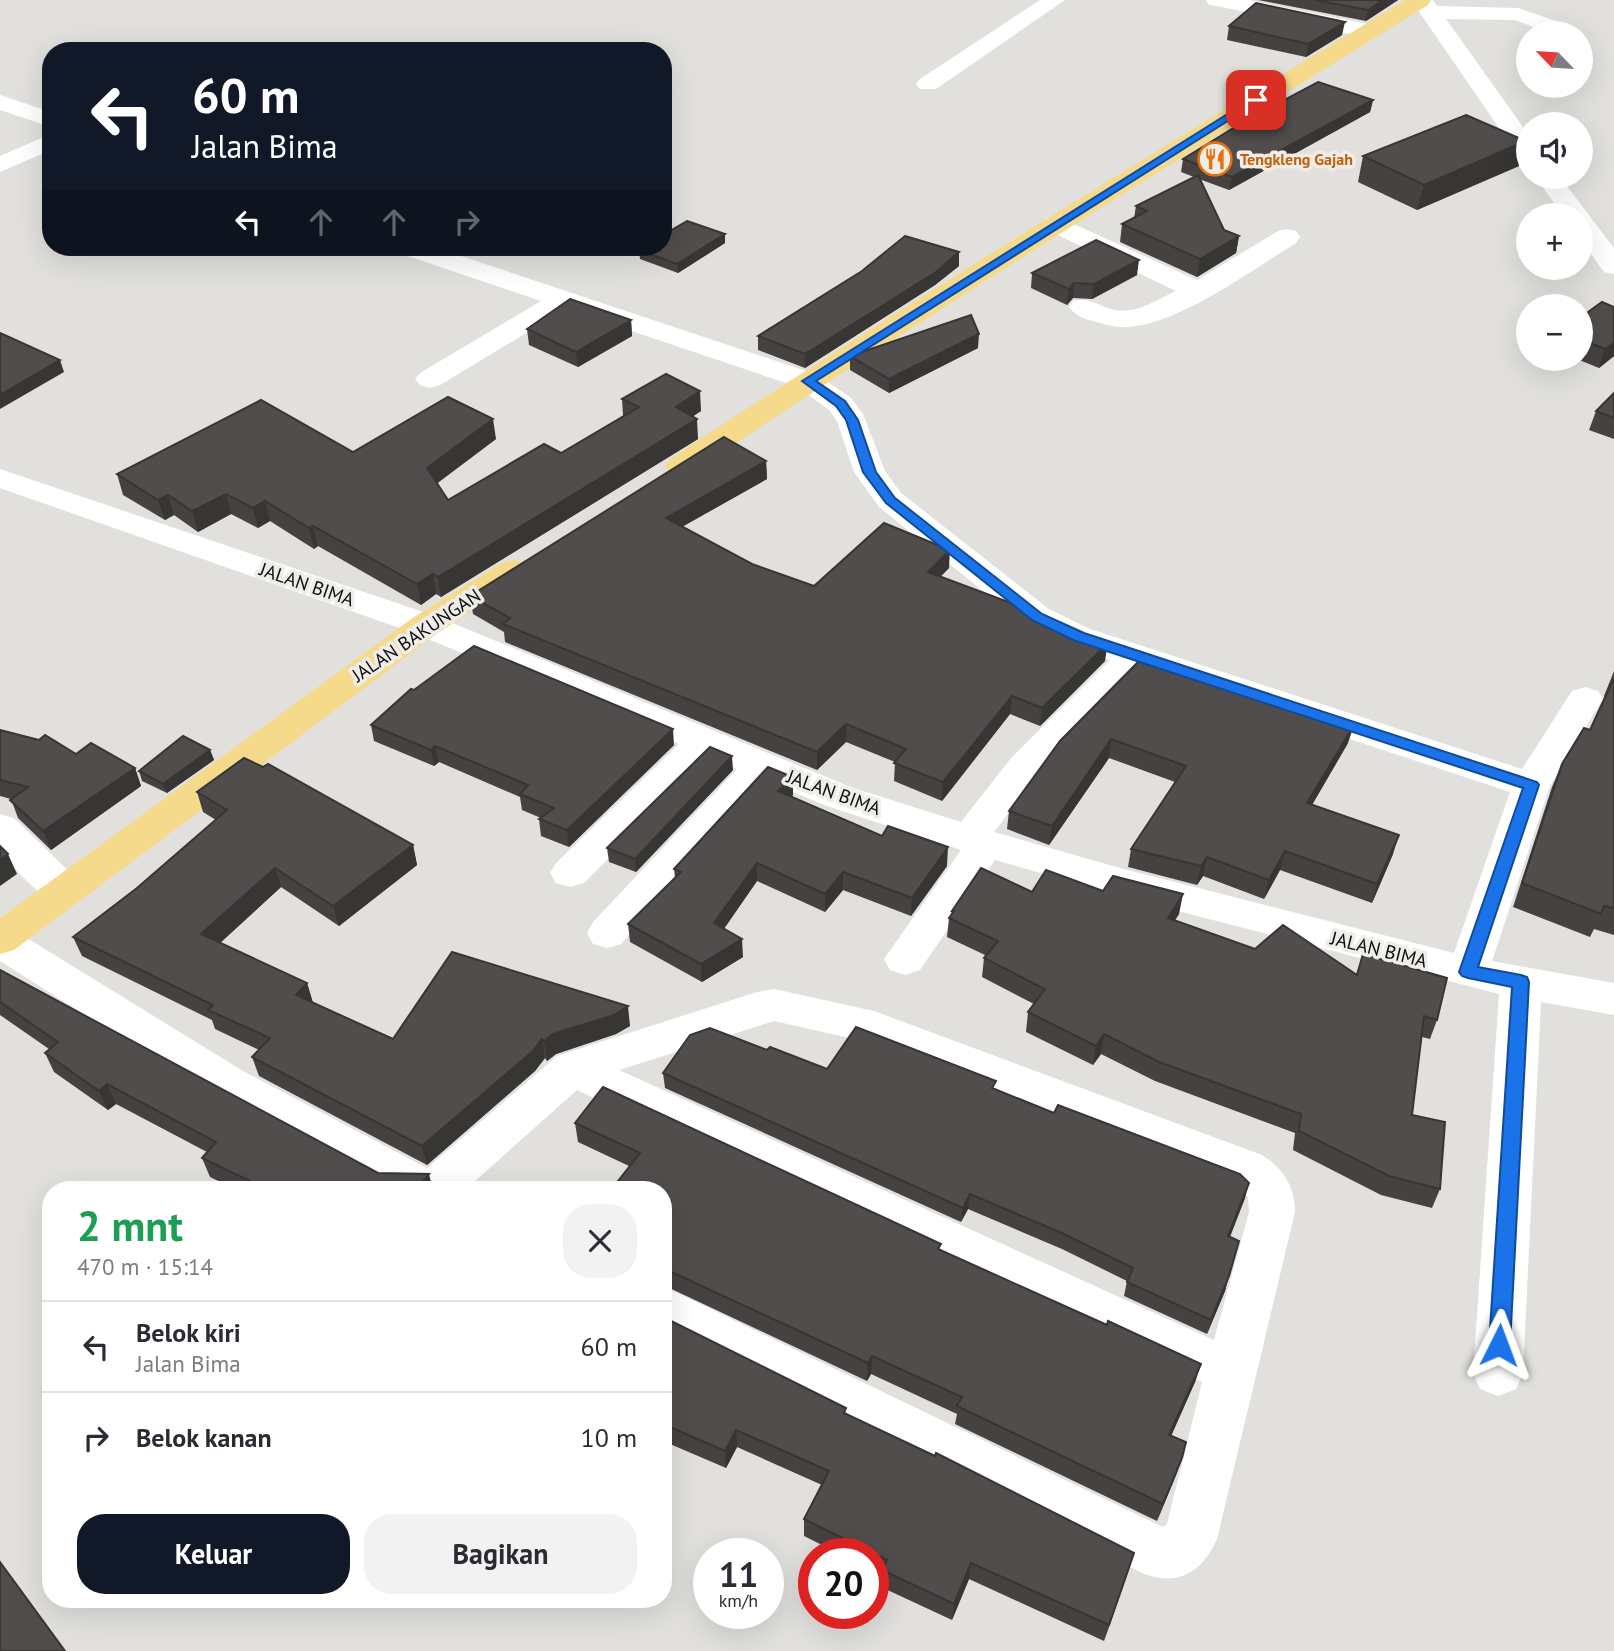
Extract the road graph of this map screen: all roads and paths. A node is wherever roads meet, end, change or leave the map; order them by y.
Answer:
1 (1054, 0) edge
2 (1217, 0) edge
3 (1427, 9) edge
4 (1539, 21) edge
5 (1378, 25) junction
6 (928, 85) dead end
7 (0, 102) edge
8 (42, 117) edge
9 (1516, 135) edge
10 (42, 145) edge
11 (0, 165) edge
12 (1556, 189) edge
13 (1567, 203) edge
14 (1056, 224) junction
15 (1287, 237) dead end
16 (1593, 238) edge
17 (435, 256) edge
18 (1614, 266) edge
19 (1198, 291) junction
20 (564, 299) junction
21 (1083, 307) dead end
22 (429, 379) dead end
23 (808, 381) junction
24 (0, 478) edge
25 (659, 480) edge
26 (542, 552) edge
27 (426, 625) junction
28 (1135, 655) junction
29 (1585, 699) dead end
30 (705, 741) junction
31 (762, 765) junction
32 (1531, 785) junction
33 (0, 828) edge
34 (978, 842) junction
35 (570, 873) dead end
36 (65, 891) junction
37 (607, 933) dead end
38 (0, 940) edge
39 (905, 959) dead end
40 (1468, 972) junction
41 (1521, 982) junction
42 (1614, 999) edge
43 (572, 1068) junction
44 (410, 1181) edge
45 (443, 1181) edge
46 (672, 1311) edge
47 (1230, 1371) junction
48 (1498, 1373) dead end

1 - 6 street
2 - 5 street
3 - 4 street
3 - 5 main road
3 - 9 street
5 - 14 main road
7 - 8 street
10 - 11 street
12 - 13 street
14 - 19 street
14 - 23 main road
15 - 19 street
16 - 18 street
17 - 20 street
19 - 21 street
20 - 22 street
20 - 23 street
23 - 25 main road
23 - 28 street
24 - 27 street, JALAN BIMA
26 - 27 main road, JALAN BAKUNGAN
27 - 30 street, JALAN BIMA
27 - 36 main road, JALAN BAKUNGAN
28 - 32 street
28 - 34 street
29 - 32 street
30 - 31 street, JALAN BIMA
30 - 35 street
31 - 34 street, JALAN BIMA
31 - 37 street
32 - 40 street
33 - 36 street
34 - 39 street
34 - 40 street, JALAN BIMA
36 - 38 main road, JALAN BAKUNGAN
38 - 44 street
40 - 41 street, JALAN BIMA
41 - 42 street, JALAN BIMA
41 - 48 street
43 - 45 street
43 - 47 street
43 - 47 street
46 - 47 street

